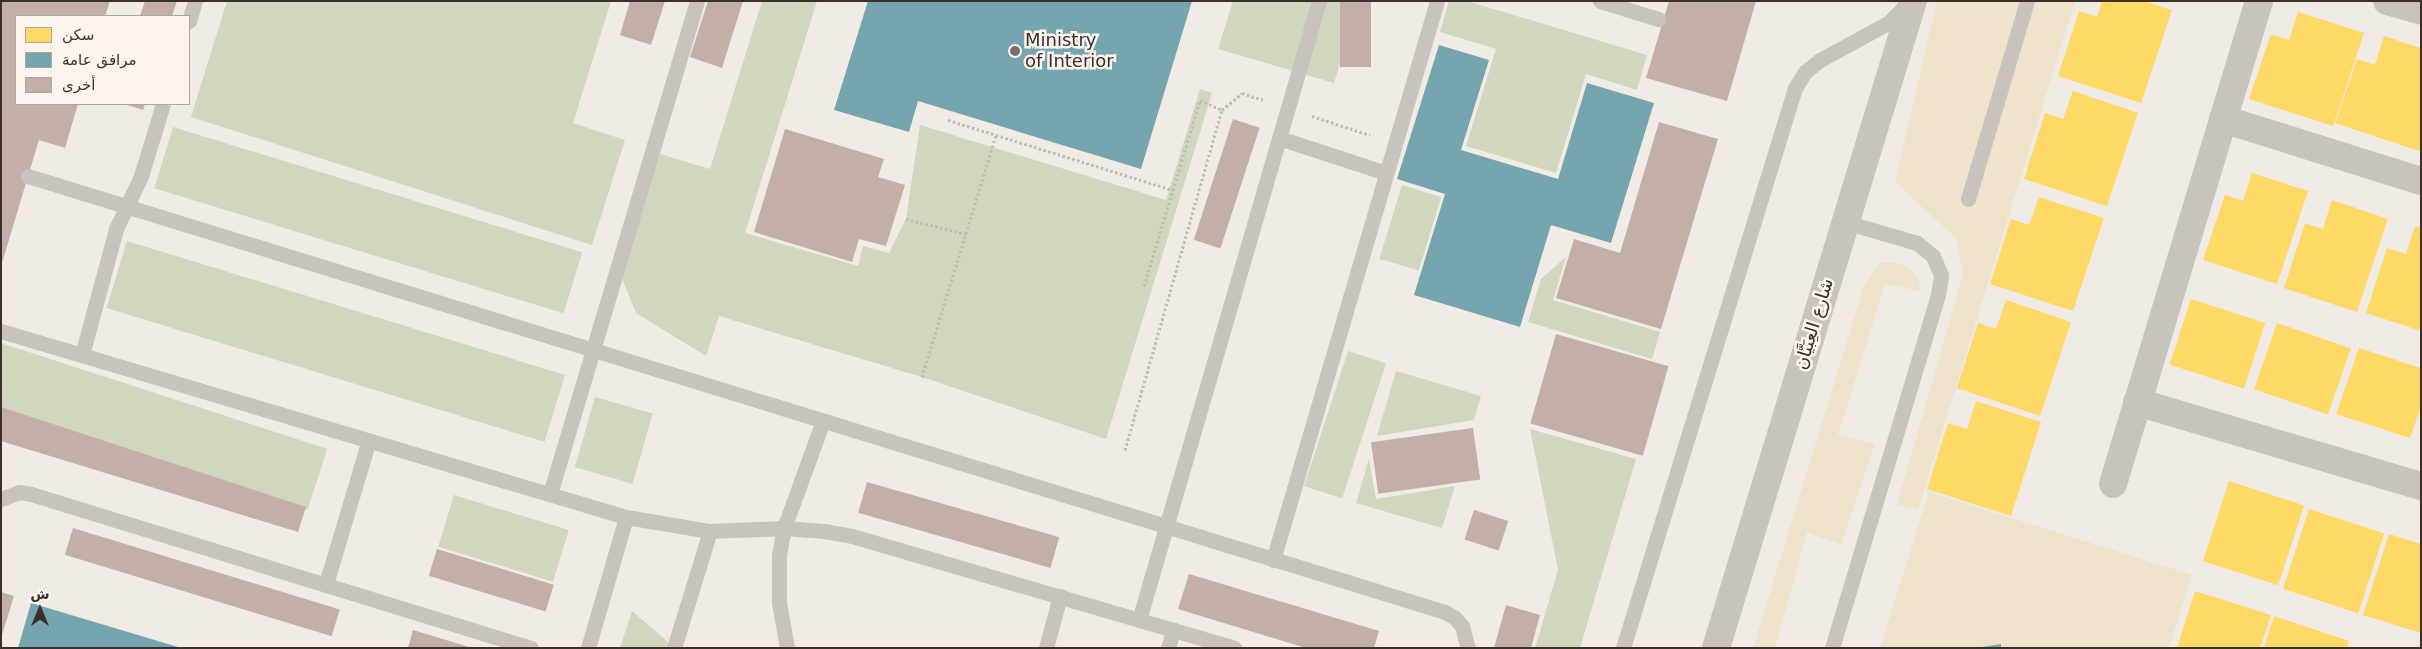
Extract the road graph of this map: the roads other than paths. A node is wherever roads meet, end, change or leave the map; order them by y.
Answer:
1 (195, 1) edge
2 (697, 1) edge
3 (1319, 1) edge
4 (1437, 1) edge
5 (1600, 1) edge
6 (1911, 1) edge
7 (2027, 1) edge
8 (2259, 1) edge
9 (2387, 1) edge
10 (2421, 11) edge
11 (190, 18) edge
12 (1658, 19) dead end
13 (163, 105) edge
14 (2223, 119) junction
15 (1279, 138) junction
16 (1386, 173) junction
17 (28, 176) dead end
18 (2421, 181) edge
19 (1968, 199) dead end
20 (126, 206) junction
21 (1845, 222) junction
22 (1, 331) edge
23 (593, 350) junction
24 (82, 355) junction
25 (2137, 402) junction
26 (823, 421) junction
27 (368, 440) junction
28 (2113, 484) dead end
29 (2421, 486) edge
30 (550, 494) junction
31 (1, 499) edge
32 (626, 517) junction
33 (1166, 527) junction
34 (784, 528) junction
35 (710, 531) junction
36 (1273, 560) junction
37 (326, 584) junction
38 (1060, 596) junction
39 (1139, 620) junction
40 (1173, 630) junction
41 (531, 648) edge
42 (588, 648) edge
43 (674, 648) edge
44 (787, 648) edge
45 (1046, 648) edge
46 (1168, 648) edge
47 (1234, 648) edge
48 (1468, 648) edge
49 (1623, 648) edge
50 (1716, 648) edge
51 (1832, 648) edge

1 - 11 lane
2 - 23 lane
3 - 15 lane
4 - 16 lane
5 - 12 lane
6 - 21 street, شارع العِبَيَّان
6 - 49 lane
7 - 19 lane
8 - 14 street
9 - 10 street
13 - 20 lane
14 - 18 street
14 - 25 street
15 - 16 lane
15 - 33 lane
16 - 36 lane
17 - 20 lane
20 - 23 lane
20 - 24 lane
21 - 50 street, شارع العِبَيَّان
21 - 51 lane
22 - 24 lane
23 - 26 lane
23 - 30 lane
24 - 27 lane
25 - 28 street
25 - 29 street
26 - 33 lane
26 - 34 lane
27 - 30 lane
27 - 37 lane
30 - 32 lane
31 - 37 lane
32 - 35 lane
32 - 42 lane
33 - 36 lane
33 - 39 lane
34 - 35 lane
34 - 38 lane
34 - 44 lane
35 - 43 lane
36 - 48 lane
37 - 41 lane
38 - 39 lane
38 - 45 lane
39 - 40 lane
40 - 46 lane
40 - 47 lane

